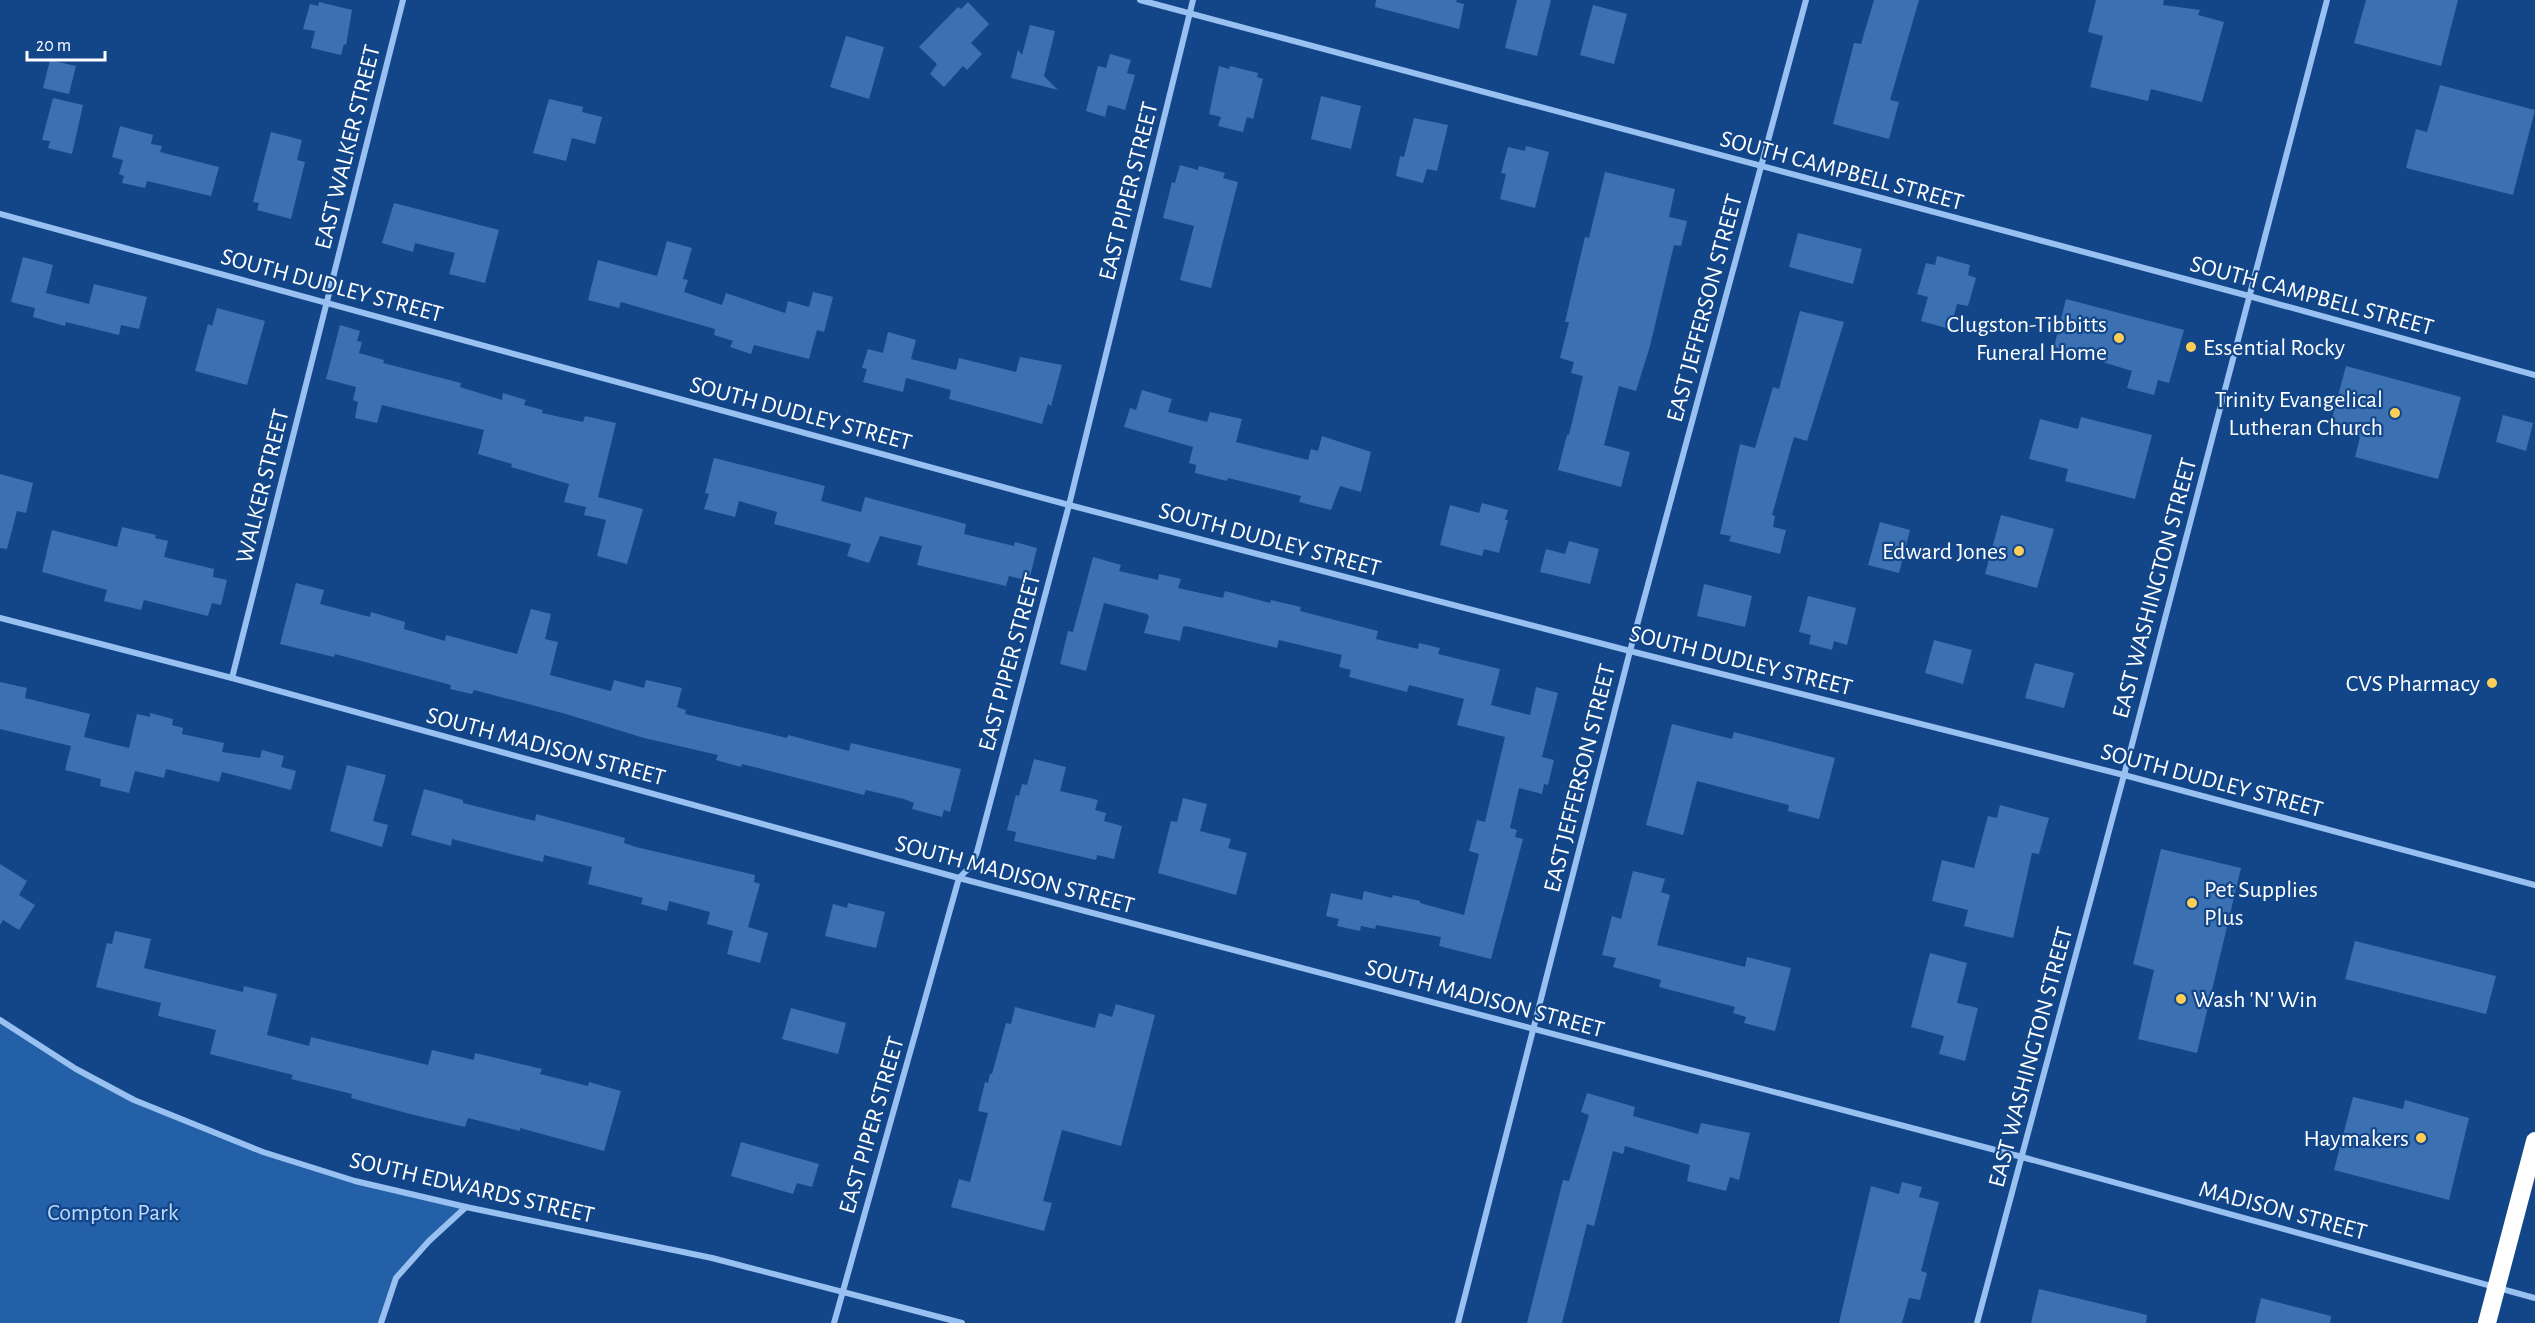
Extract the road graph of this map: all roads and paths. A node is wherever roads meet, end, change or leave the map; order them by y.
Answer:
1 (403, 0) edge
2 (1140, 0) edge
3 (1193, 0) edge
4 (1806, 0) edge
5 (2327, 0) edge
6 (1190, 13) junction
7 (1761, 166) junction
8 (0, 214) edge
9 (2249, 296) junction
10 (327, 303) junction
11 (2535, 375) edge
12 (1069, 505) junction
13 (0, 618) edge
14 (1630, 651) junction
15 (232, 678) junction
16 (2124, 775) junction
17 (959, 878) junction
18 (2535, 885) edge
19 (0, 1020) edge
20 (1533, 1029) junction
21 (2535, 1141) edge
22 (2022, 1157) junction
23 (466, 1207) junction
24 (2496, 1288) junction
25 (842, 1292) junction
26 (2535, 1298) edge
27 (381, 1323) edge
28 (834, 1323) edge
29 (962, 1323) edge
30 (1458, 1323) edge
31 (1977, 1323) edge
32 (2487, 1323) edge

1 - 10 street, EAST WALKER STREET
2 - 6 street, SOUTH CAMPBELL STREET
3 - 6 street, EAST PIPER STREET
4 - 7 street, EAST JEFFERSON STREET
5 - 9 street, EAST WASHINGTON STREET
6 - 7 street, SOUTH CAMPBELL STREET
6 - 12 street, EAST PIPER STREET
7 - 9 street, SOUTH CAMPBELL STREET
7 - 14 street, EAST JEFFERSON STREET
8 - 10 street, SOUTH DUDLEY STREET
9 - 11 street, SOUTH CAMPBELL STREET
9 - 16 street, EAST WASHINGTON STREET
10 - 12 street, SOUTH DUDLEY STREET
10 - 15 street, WALKER STREET
12 - 14 street, SOUTH DUDLEY STREET
12 - 17 street, EAST PIPER STREET
13 - 15 street, SOUTH MADISON STREET
14 - 16 street, SOUTH DUDLEY STREET
14 - 20 street, EAST JEFFERSON STREET
15 - 17 street, SOUTH MADISON STREET
16 - 18 street, SOUTH DUDLEY STREET
16 - 22 street, EAST WASHINGTON STREET
17 - 20 street, SOUTH MADISON STREET
17 - 25 street, EAST PIPER STREET
19 - 23 street, SOUTH EDWARDS STREET
20 - 22 street, SOUTH MADISON STREET
20 - 30 street, EAST JEFFERSON STREET
21 - 24 highway
22 - 24 street, MADISON STREET
22 - 31 street, EAST WASHINGTON STREET
23 - 25 street, SOUTH EDWARDS STREET
23 - 27 street
24 - 26 street, MADISON STREET
24 - 32 highway
25 - 28 street, EAST PIPER STREET
25 - 29 street, SOUTH EDWARDS STREET

